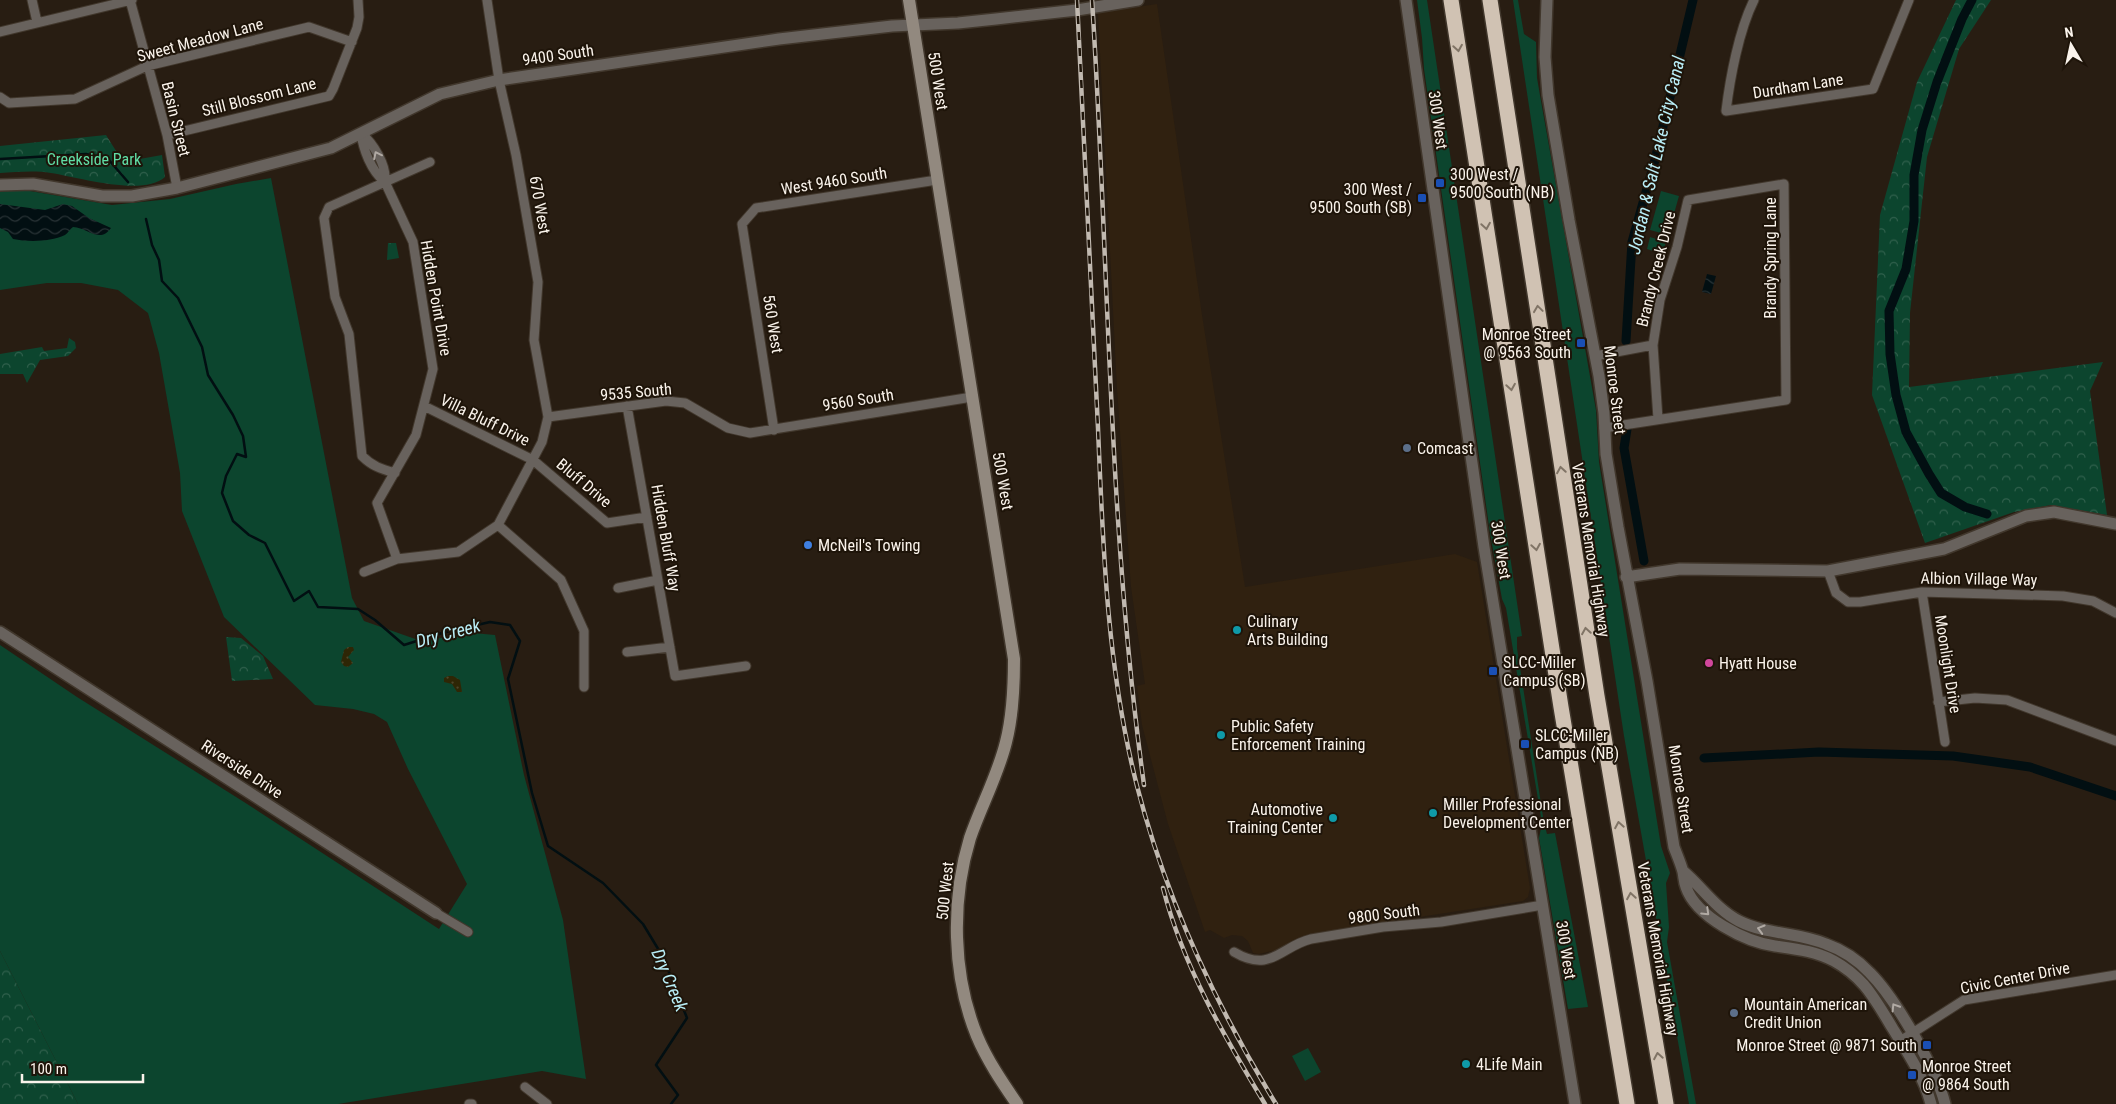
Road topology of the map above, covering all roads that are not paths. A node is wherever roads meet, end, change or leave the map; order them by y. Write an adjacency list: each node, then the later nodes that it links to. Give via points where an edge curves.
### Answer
1 (32, 0): 14 (street)
2 (131, 0): 14 (street); 18 (street, Basin Street)
3 (358, 0): 17 (street, via 359,18)
4 (487, 0): 19 (street, 670 West)
5 (910, 0): 15 (main road, 500 West)
6 (1138, 0): 15 (street, 9400 South, via 996,19)
7 (1406, 0): 63 (street, 300 West, via 1483,538)
8 (1451, 0): 74 (highway, one-way to 74)
9 (1490, 0): 21 (highway, Veterans Memorial Highway)
10 (1501, 0): 21 (highway)
11 (1547, 0): 32 (street, Monroe Street, via 1545,57 1548,95)
12 (1754, 0): 13 (street, Durdham Lane, via 1747,17 1726,111 1873,89)
13 (1908, 0)
14 (37, 22): 16 (street)
15 (913, 25): 19 (street, 9400 South, via 779,39); 25 (main road, 500 West)
16 (0, 32)
17 (352, 42): 18 (street, Sweet Meadow Lane, via 309,27); 23 (street, Still Blossom Lane, via 329,96)
18 (147, 66): 20 (street, Sweet Meadow Lane, via 75,99 9,102); 23 (street, Basin Street)
19 (499, 80): 22 (street, 9400 South, via 440,94); 36 (street, 670 West, via 538,282 534,340)
20 (0, 97)
21 (1511, 129): 75 (highway, Veterans Memorial Highway, one-way to 21, via 1558,452)
22 (361, 133): 26 (street, Hidden Point Drive, via 363,145); 28 (street, 9400 South, via 331,148)
23 (167, 135): 28 (street, Basin Street)
24 (430, 162): 26 (street)
25 (937, 180): 30 (street, West 9460 South, via 756,208); 33 (main road, 500 West)
26 (384, 182): 34 (street, Hidden Point Drive, via 413,242 433,368); 42 (street, via 329,207 324,218 335,297 350,334 362,456 370,464)
27 (0, 185): 28 (street, 9400 South, via 33,184 102,196 132,196)
28 (177, 188)
29 (1688, 200): 31 (street, Brandy Creek Drive, via 1660,300); 37 (street, Brandy Spring Lane, via 1784,184 1786,400)
30 (742, 224): 39 (street, 560 West)
31 (1653, 345): 32 (street, Brandy Creek Drive); 37 (street, Brandy Creek Drive)
32 (1595, 356): 38 (street, Monroe Street)
33 (972, 397): 39 (street, 9560 South); 72 (main road, 500 West, via 1012,642 1014,686 1006,743 977,818 963,866 957,918 959,962 977,1037)
34 (424, 406): 41 (street, Villa Bluff Drive); 42 (street, Hidden Point Drive, via 416,435)
35 (627, 406): 36 (street, 9535 South); 40 (street, 9535 South, via 666,401 685,403 728,428); 43 (street, Hidden Bluff Way)
36 (548, 417): 41 (street, via 542,442)
37 (1658, 419): 38 (street)
38 (1604, 428): 49 (street, Monroe Street)
39 (774, 430): 40 (street, 9560 South)
40 (750, 433)
41 (533, 460): 43 (street, Bluff Drive, via 607,523); 45 (street)
42 (394, 473): 46 (street, Hidden Point Drive, via 377,503)
43 (647, 517): 50 (street, Hidden Bluff Way)
44 (2116, 524): 47 (street, via 2054,512 2026,516 1944,549)
45 (498, 525): 46 (street, via 458,552); 58 (street, via 561,580 584,631)
46 (397, 559): 48 (street)
47 (1828, 571): 49 (street, via 1680,569); 52 (street, Albion Village Way, via 1836,593 1848,602)
48 (364, 572)
49 (1626, 577): 62 (street, Monroe Street, via 1674,847)
50 (658, 580): 51 (street); 55 (street, Hidden Bluff Way)
51 (618, 588)
52 (1922, 592): 53 (street, Albion Village Way, via 2063,596 2093,601); 59 (street, Moonlight Drive)
53 (2116, 613)
54 (0, 632): 64 (street, Riverside Drive)
55 (670, 647): 56 (street); 57 (street, Hidden Bluff Way, via 675,676)
56 (627, 652)
57 (746, 666)
58 (584, 687)
59 (1938, 702): 60 (street, via 1974,698 2007,700); 61 (street, Moonlight Drive)
60 (2116, 741)
61 (1945, 742)
62 (1683, 871): 68 (street, Monroe Street, one-way to 62, via 1879,983 1849,955 1811,938 1766,931 1738,920 1714,903); 69 (street, Monroe Street, one-way to 69, via 1686,888 1718,923 1752,940 1816,953 1850,972 1874,998)
63 (1543, 905): 66 (street, 9800 South, via 1311,939 1278,956 1256,960); 73 (street, 300 West)
64 (436, 913): 65 (street, Riverside Drive)
65 (468, 932)
66 (1234, 952)
67 (2116, 975): 68 (street, Civic Center Drive, via 1964,1000)
68 (1911, 1033): 69 (street, Civic Center Drive); 77 (street, Monroe Street, via 1929,1062)
69 (1900, 1041): 76 (street, Monroe Street, via 1918,1071)
70 (526, 1087): 71 (street)
71 (546, 1104)
72 (1017, 1104)
73 (1575, 1104)
74 (1627, 1104)
75 (1666, 1104)
76 (1931, 1104)
77 (1945, 1104)

